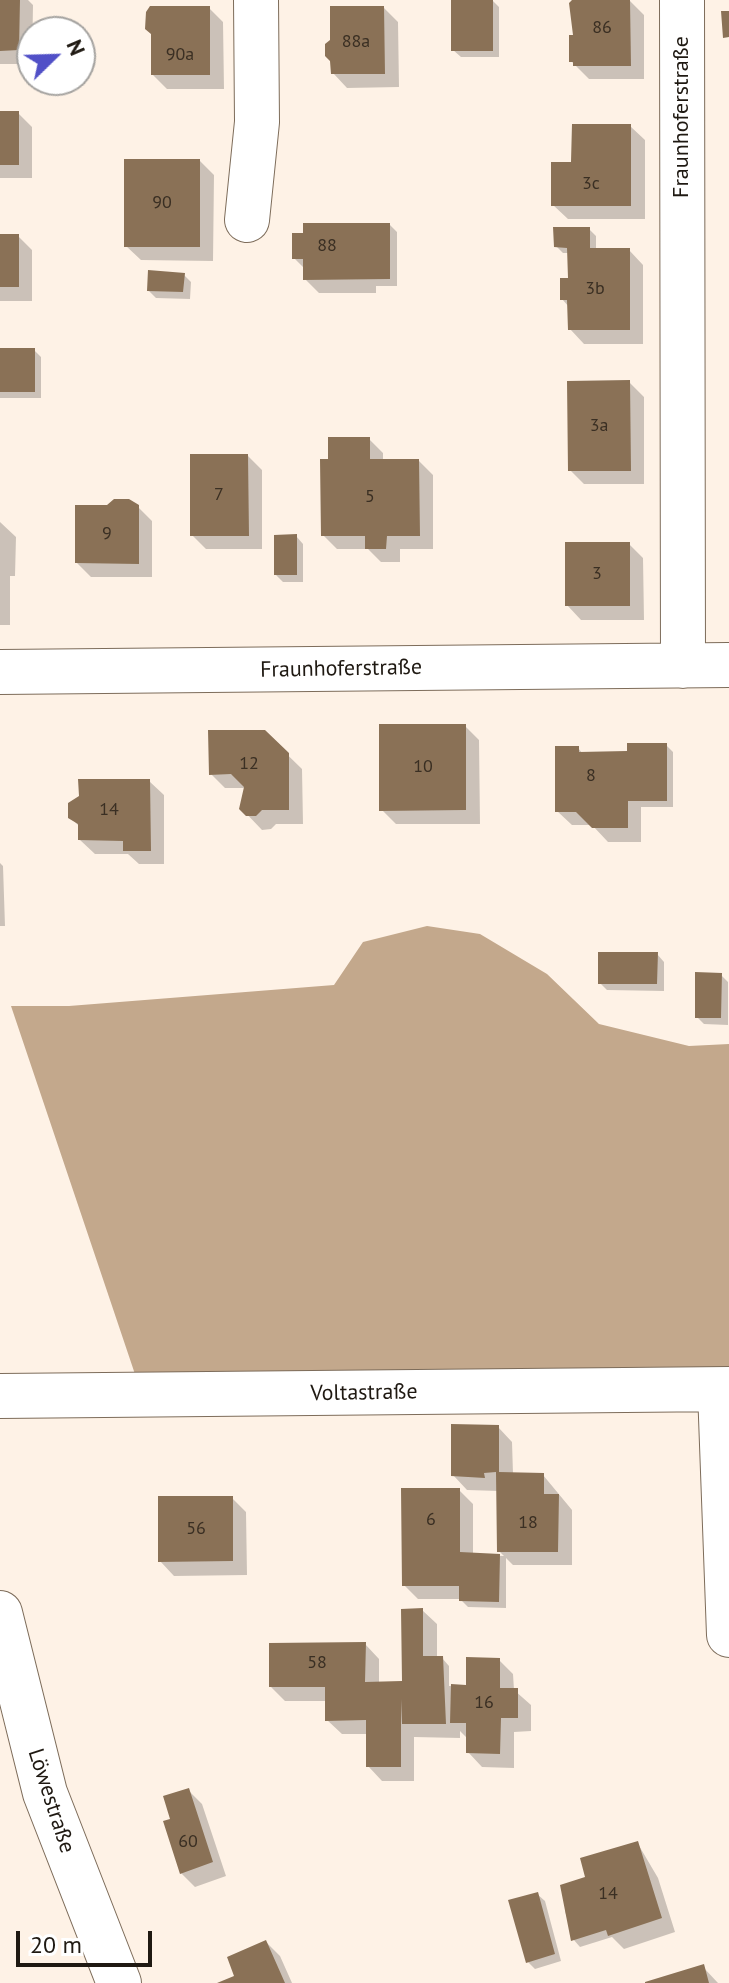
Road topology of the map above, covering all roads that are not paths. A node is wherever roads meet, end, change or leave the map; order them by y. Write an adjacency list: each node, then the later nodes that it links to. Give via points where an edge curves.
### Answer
1 (256, 0): 3 (street, via 257,122)
2 (682, 0): 5 (street, Fraunhoferstraße)
3 (247, 220)
4 (729, 665): 5 (street, Fraunhoferstraße)
5 (683, 666): 6 (street, Fraunhoferstraße)
6 (0, 672)
7 (725, 1390): 8 (street, Voltastraße); 10 (street)
8 (0, 1396)
9 (0, 1613): 11 (street, Löwestraße, via 45,1793)
10 (729, 1635)
11 (119, 1983)

